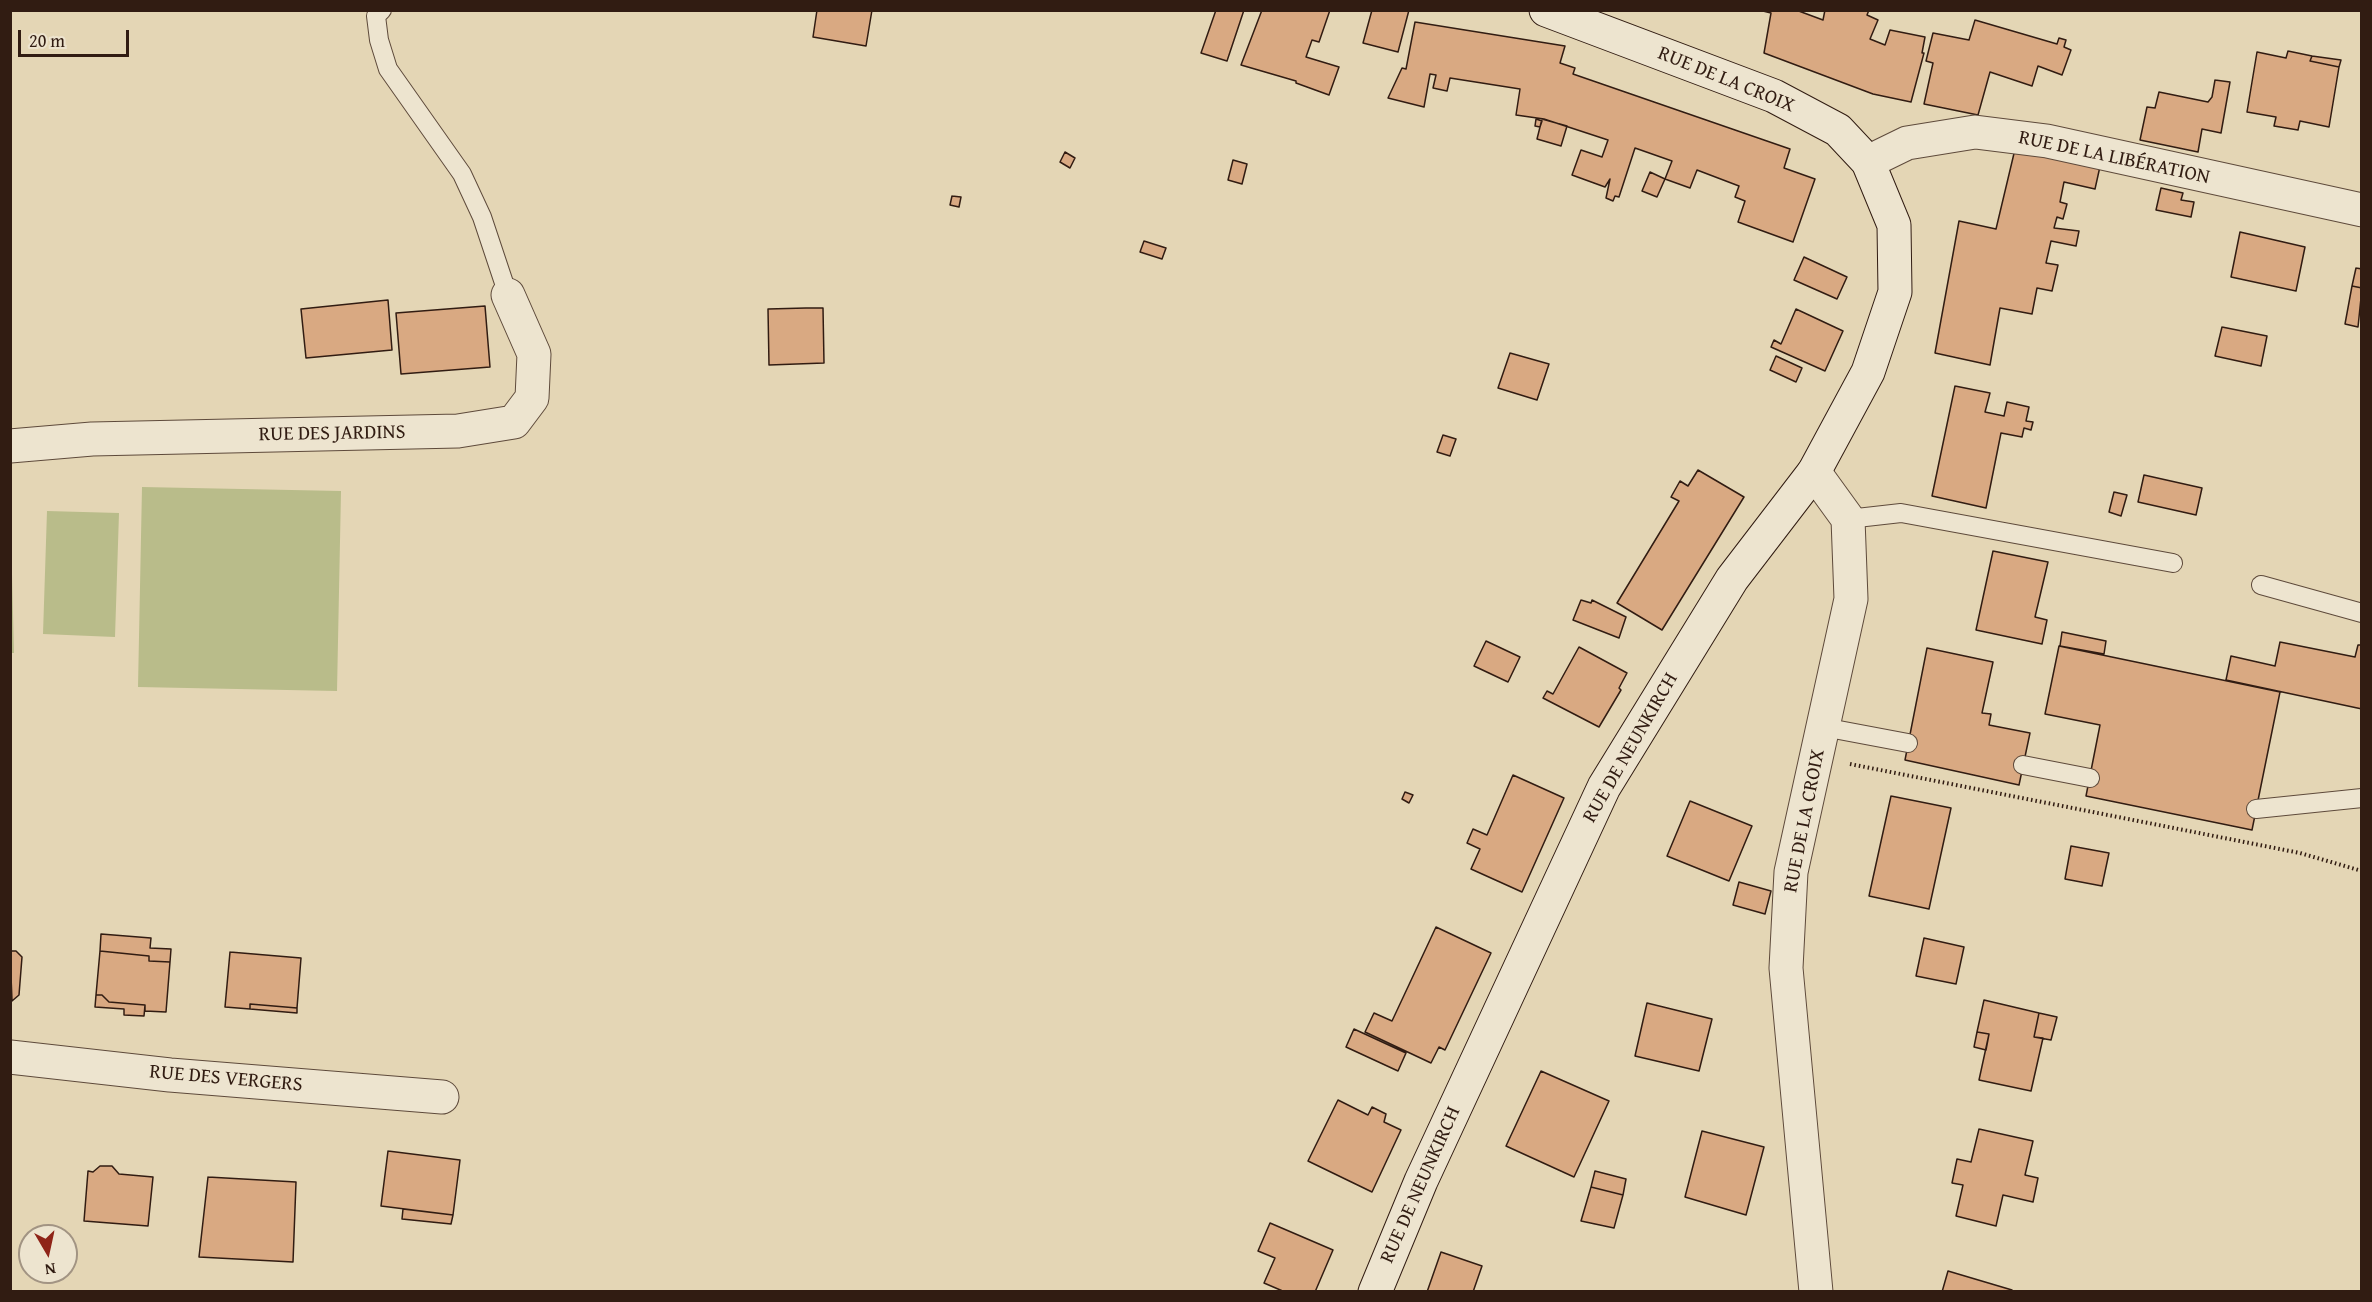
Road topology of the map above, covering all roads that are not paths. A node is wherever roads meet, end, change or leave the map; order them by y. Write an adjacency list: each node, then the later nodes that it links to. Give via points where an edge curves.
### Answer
1 (382, 10): 6 (lane, via 376,16 388,69 462,174 482,217)
2 (1546, 10): 3 (street, RUE DE LA CROIX, via 1774,96 1838,130)
3 (1868, 162): 4 (street, RUE DE LA LIBÉRATION, via 1907,143 1975,132 2047,141); 5 (street, RUE DE LA CROIX, via 1894,225)
4 (2361, 210)
5 (1894, 292): 8 (street, RUE DE NEUNKIRCH, via 1868,372)
6 (508, 295): 7 (street, RUE DES JARDINS, via 534,354 532,398 514,422 458,431 92,440)
7 (10, 446)
8 (1814, 472): 9 (street); 21 (street, RUE DE NEUNKIRCH, via 1732,579 1604,787 1421,1181)
9 (1848, 519): 10 (lane, via 1901,513); 13 (street, RUE DE LA CROIX, via 1851,599)
10 (2174, 563)
11 (2261, 585): 12 (lane)
12 (2361, 613)
13 (1820, 742): 14 (lane); 22 (street, RUE DE LA CROIX, via 1791,872 1786,968)
14 (1908, 742)
15 (2023, 765): 16 (lane)
16 (2090, 778)
17 (2361, 798): 18 (lane)
18 (2256, 809)
19 (10, 1057): 20 (street, RUE DES VERGERS, via 170,1075)
20 (442, 1097)
21 (1375, 1292)
22 (1816, 1292)

